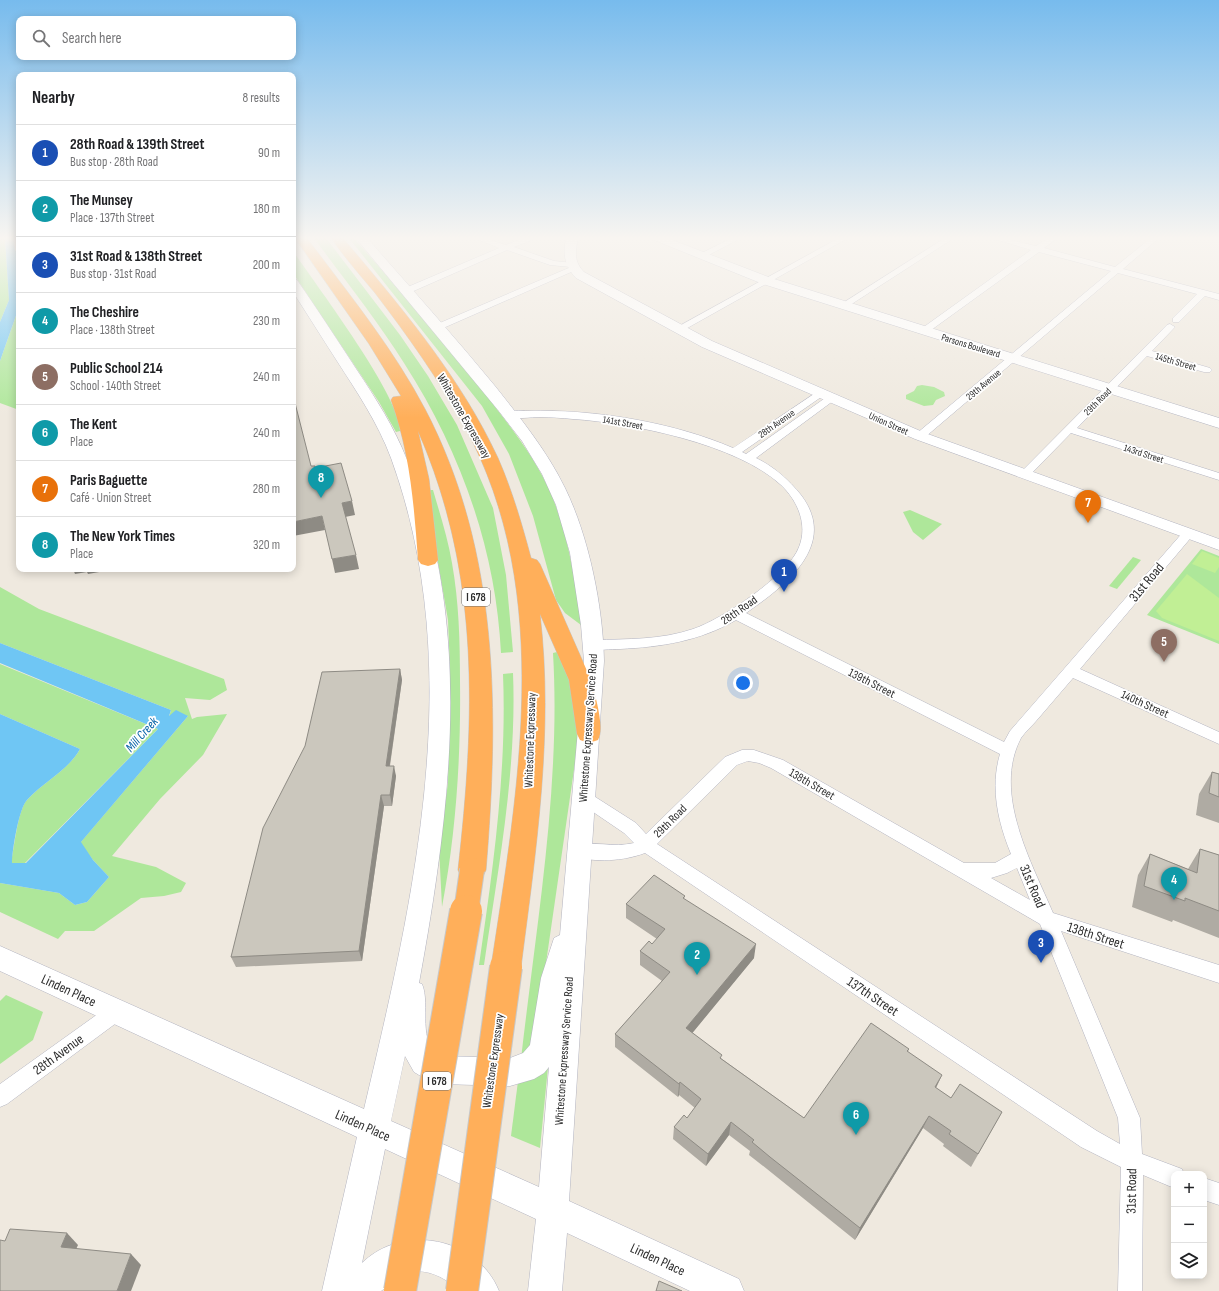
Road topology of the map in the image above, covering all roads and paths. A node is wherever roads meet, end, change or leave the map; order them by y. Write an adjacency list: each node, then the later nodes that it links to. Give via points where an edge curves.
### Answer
1 (303, 298): 34 (main road, via 368,398 389,436 412,497)
2 (343, 298): 17 (highway, I 678)
3 (385, 298): 31 (highway, Whitestone Expressway, via 423,348 454,395 488,457)
4 (412, 298): 14 (main road, Whitestone Expressway Service Road)
5 (502, 298): 14 (street)
6 (623, 298): 15 (main road, Union Street)
7 (735, 298): 15 (street)
8 (822, 298): 13 (main road, Parsons Boulevard)
9 (855, 298): 13 (street)
10 (970, 298): 16 (street)
11 (1083, 298): 19 (street, 29th Avenue)
12 (1198, 298): 18 (street, 29th Road)
13 (844, 305): 16 (main road, Parsons Boulevard)
14 (438, 327): 23 (main road, Whitestone Expressway Service Road)
15 (679, 329): 22 (main road, Union Street, via 707,344)
16 (924, 331): 19 (main road, Parsons Boulevard)
17 (376, 345): 34 (highway, via 403,408 409,432 422,494); 62 (highway, I 678, bridge, via 412,401 436,452 458,512 471,572 480,637 482,696 479,794 472,870)
18 (1145, 352): 20 (street, 145th Street); 21 (street, 29th Road)
19 (1013, 358): 21 (main road, Parsons Boulevard); 26 (street, 29th Avenue)
20 (1207, 370)
21 (1109, 388): 24 (main road, Parsons Boulevard); 25 (street, 29th Road)
22 (826, 395): 26 (main road, Union Street); 27 (street, 28th Avenue); 28 (street, 28th Avenue)
23 (510, 415): 27 (street, 141st Street, via 573,415 632,423 684,435); 36 (main road, Whitestone Expressway Service Road, via 550,474 569,518 582,566)
24 (1219, 423)
25 (1069, 429): 29 (street, 29th Road); 30 (street, 143rd Street)
26 (920, 436): 29 (main road, Union Street)
27 (733, 453): 28 (street, 28th Road)
28 (747, 458): 35 (street, 28th Road, via 774,474 793,491 805,510 809,532 805,548 796,562)
29 (1024, 474): 32 (main road, Union Street)
30 (1219, 477)
31 (507, 505): 38 (highway, via 552,618 578,675 584,696); 63 (highway, Whitestone Expressway, bridge, via 527,597 531,636 533,696 527,804)
32 (1188, 534): 33 (main road, Union Street); 37 (street, 31st Road)
33 (1219, 545)
34 (428, 560): 49 (main road, via 438,642 439,727 432,818)
35 (736, 614): 36 (street, 28th Road, via 706,630 679,638 634,644); 40 (street, 139th Street)
36 (594, 645): 38 (main road, Whitestone Expressway Service Road)
37 (1071, 671): 39 (street, 140th Street); 40 (street, 31st Road, via 1016,735)
38 (589, 734): 42 (main road, Whitestone Expressway Service Road)
39 (1219, 738)
40 (1008, 751): 45 (street, 31st Road, via 1004,774 1004,805 1010,830)
41 (746, 755): 43 (street, 29th Road, via 728,763); 46 (street, 138th Street, via 771,761)
42 (583, 797): 43 (street, 137th Street, via 630,828); 44 (main road, Whitestone Expressway Service Road)
43 (646, 845): 44 (street, 29th Road, via 625,852); 55 (street, 137th Street, via 1089,1139)
44 (579, 851): 47 (main road, Whitestone Expressway Service Road)
45 (1021, 856): 46 (street, 138th Street, via 1000,870 984,872); 48 (street, 31st Road)
46 (959, 868): 48 (street, 138th Street)
47 (574, 910): 49 (main road, via 554,976 545,1045 536,1061 521,1070 441,1070 424,1062 413,1038); 59 (main road, Whitestone Expressway Service Road)
48 (1047, 919): 51 (street, 138th Street); 55 (street, 31st Road, via 1129,1118)
49 (411, 955): 54 (main road)
50 (0, 958): 52 (main road, Linden Place)
51 (1219, 974)
52 (116, 1012): 53 (street, 28th Avenue); 54 (main road, Linden Place)
53 (0, 1097)
54 (374, 1130): 59 (main road, Linden Place); 60 (main road)
55 (1132, 1160): 56 (street, 137th Street); 67 (street, 31st Road)
56 (1171, 1176)
57 (1207, 1189): 58 (street)
58 (1219, 1194)
59 (553, 1209): 65 (main road, Whitestone Expressway Service Road); 66 (main road, Linden Place)
60 (339, 1291)
61 (361, 1291): 64 (main road, via 373,1275 391,1261 421,1255 442,1259 455,1265)
62 (400, 1291)
63 (462, 1291)
64 (482, 1291)
65 (545, 1291)
66 (727, 1291)
67 (1130, 1291)

